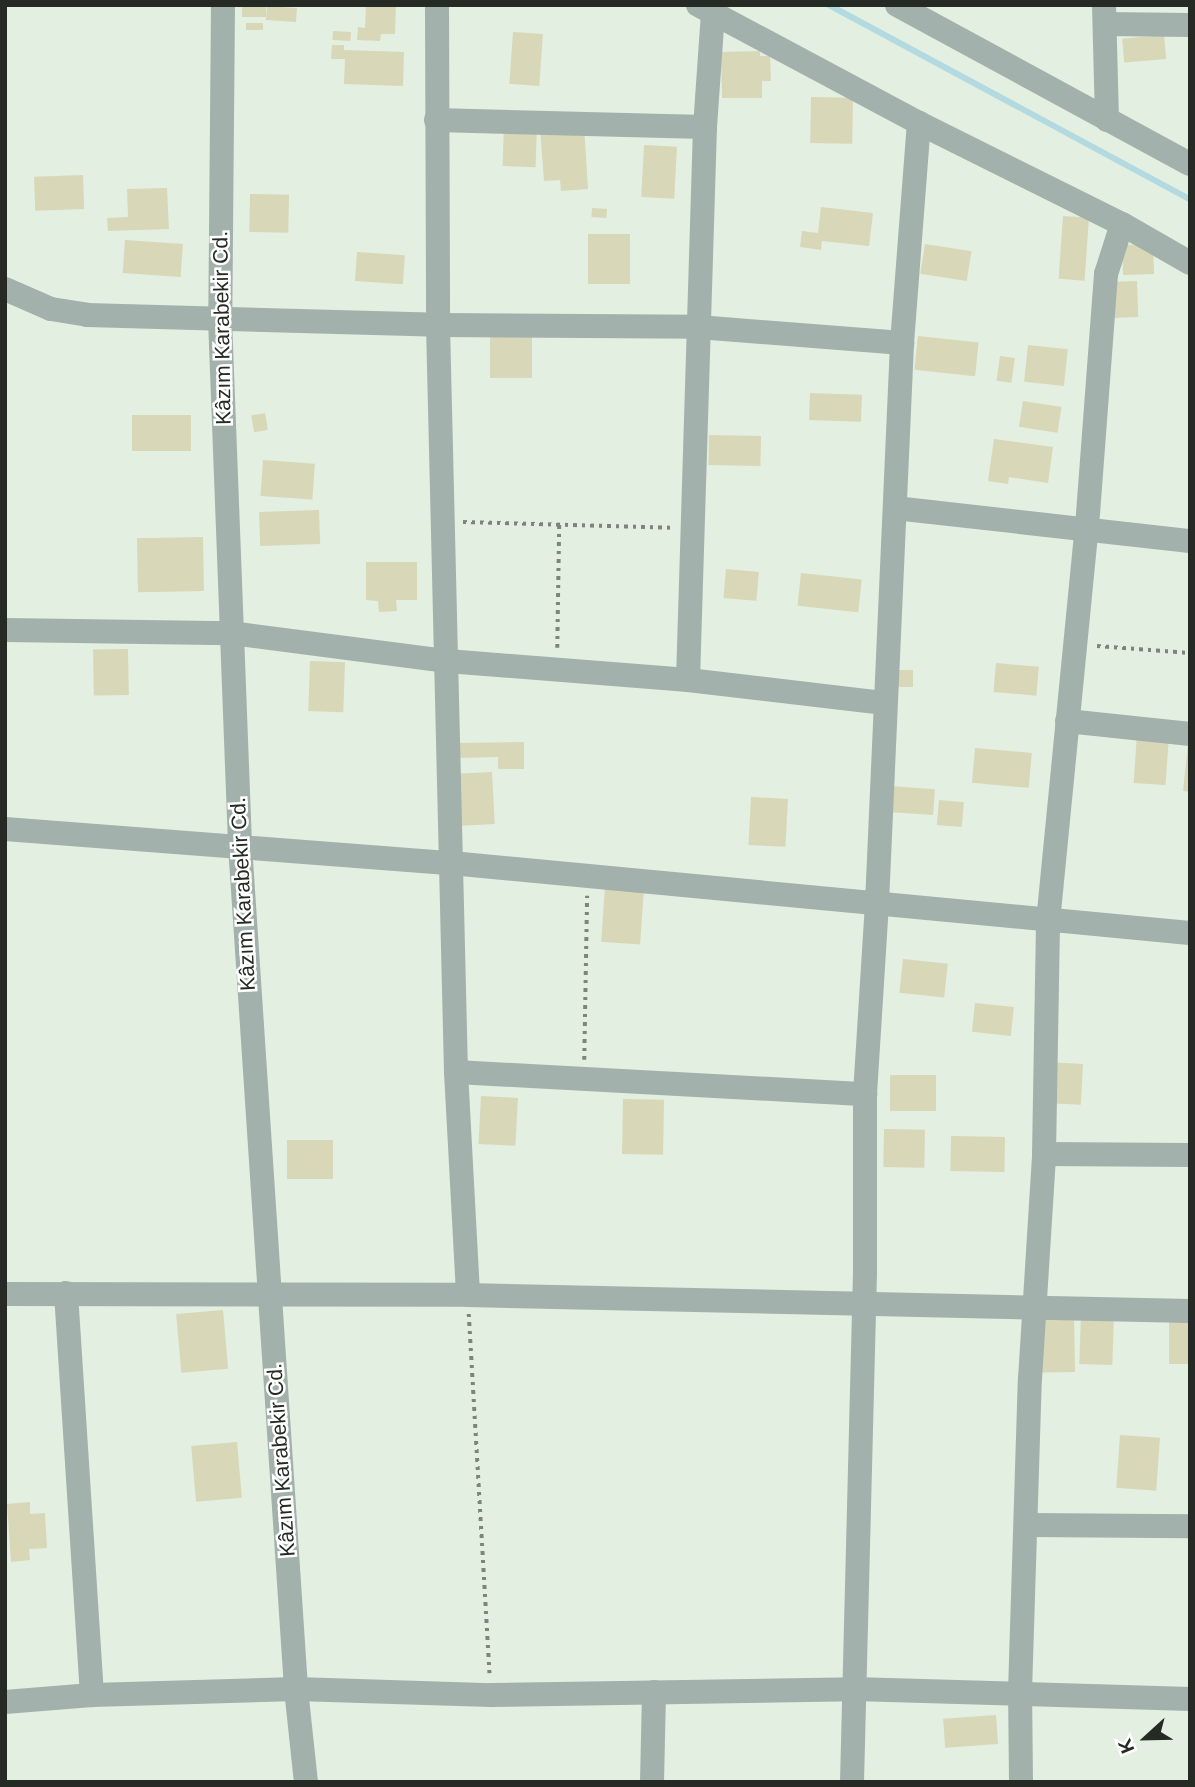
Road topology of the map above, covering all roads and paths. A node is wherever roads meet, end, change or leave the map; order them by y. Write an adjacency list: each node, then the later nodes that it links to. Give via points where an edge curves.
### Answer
1 (223, 5): 15 (street, Kâzım Karabekir Cd.)
2 (438, 5): 7 (street)
3 (897, 5): 8 (street)
4 (706, 9): 9 (street); 10 (street)
5 (1105, 15): 6 (street); 8 (street)
6 (1190, 24)
7 (436, 120): 10 (street); 16 (street)
8 (1107, 120): 11 (street)
9 (919, 123): 12 (street); 18 (street)
10 (705, 127): 17 (street)
11 (1190, 164)
12 (1122, 224): 13 (street); 22 (street, via 1106,274)
13 (1190, 263)
14 (5, 289): 15 (street, via 51,309 87,315)
15 (220, 319): 16 (street); 26 (street, Kâzım Karabekir Cd.)
16 (438, 325): 17 (street); 20 (street)
17 (698, 327): 18 (street); 23 (street)
18 (902, 343): 19 (street)
19 (895, 508): 22 (street); 32 (street)
20 (443, 521): 21 (path); 29 (street)
21 (559, 524): 23 (path); 30 (path)
22 (1087, 527): 24 (street); 27 (street)
23 (692, 528): 31 (street)
24 (1190, 541)
25 (5, 630): 26 (street)
26 (231, 633): 29 (street); 36 (street, Kâzım Karabekir Cd.)
27 (1074, 645): 28 (path); 33 (street)
28 (1190, 653)
29 (447, 661): 30 (street); 37 (street)
30 (556, 671): 31 (street)
31 (688, 681): 32 (street)
32 (885, 703): 39 (street)
33 (1067, 721): 34 (street); 40 (street)
34 (1190, 734)
35 (5, 830): 36 (street)
36 (240, 845): 37 (street); 49 (street, Kâzım Karabekir Cd.)
37 (451, 863): 38 (street); 42 (street)
38 (587, 878): 39 (street); 43 (path)
39 (877, 904): 40 (street); 44 (street)
40 (1048, 922): 41 (street); 45 (street)
41 (1190, 933)
42 (456, 1072): 43 (street); 50 (street)
43 (584, 1079): 44 (street)
44 (865, 1094): 51 (street)
45 (1044, 1154): 46 (street); 52 (street)
46 (1190, 1155)
47 (66, 1293): 48 (street); 49 (street); 60 (street)
48 (5, 1294)
49 (268, 1295): 50 (street); 56 (street, Kâzım Karabekir Cd.)
50 (468, 1295): 51 (street); 61 (path)
51 (864, 1302): 52 (street); 57 (street)
52 (1037, 1307): 53 (street); 54 (street, via 1030,1379)
53 (1190, 1311)
54 (1028, 1525): 55 (street); 59 (street)
55 (1190, 1526)
56 (296, 1689): 60 (street); 61 (street); 64 (street, Kâzım Karabekir Cd.)
57 (854, 1689): 58 (street); 59 (street); 66 (street)
58 (654, 1692): 61 (street); 65 (street)
59 (1020, 1692): 62 (street); 67 (street)
60 (92, 1695): 63 (street)
61 (491, 1695)
62 (1190, 1699)
63 (5, 1702)
64 (306, 1782)
65 (652, 1782)
66 (852, 1782)
67 (1021, 1782)

